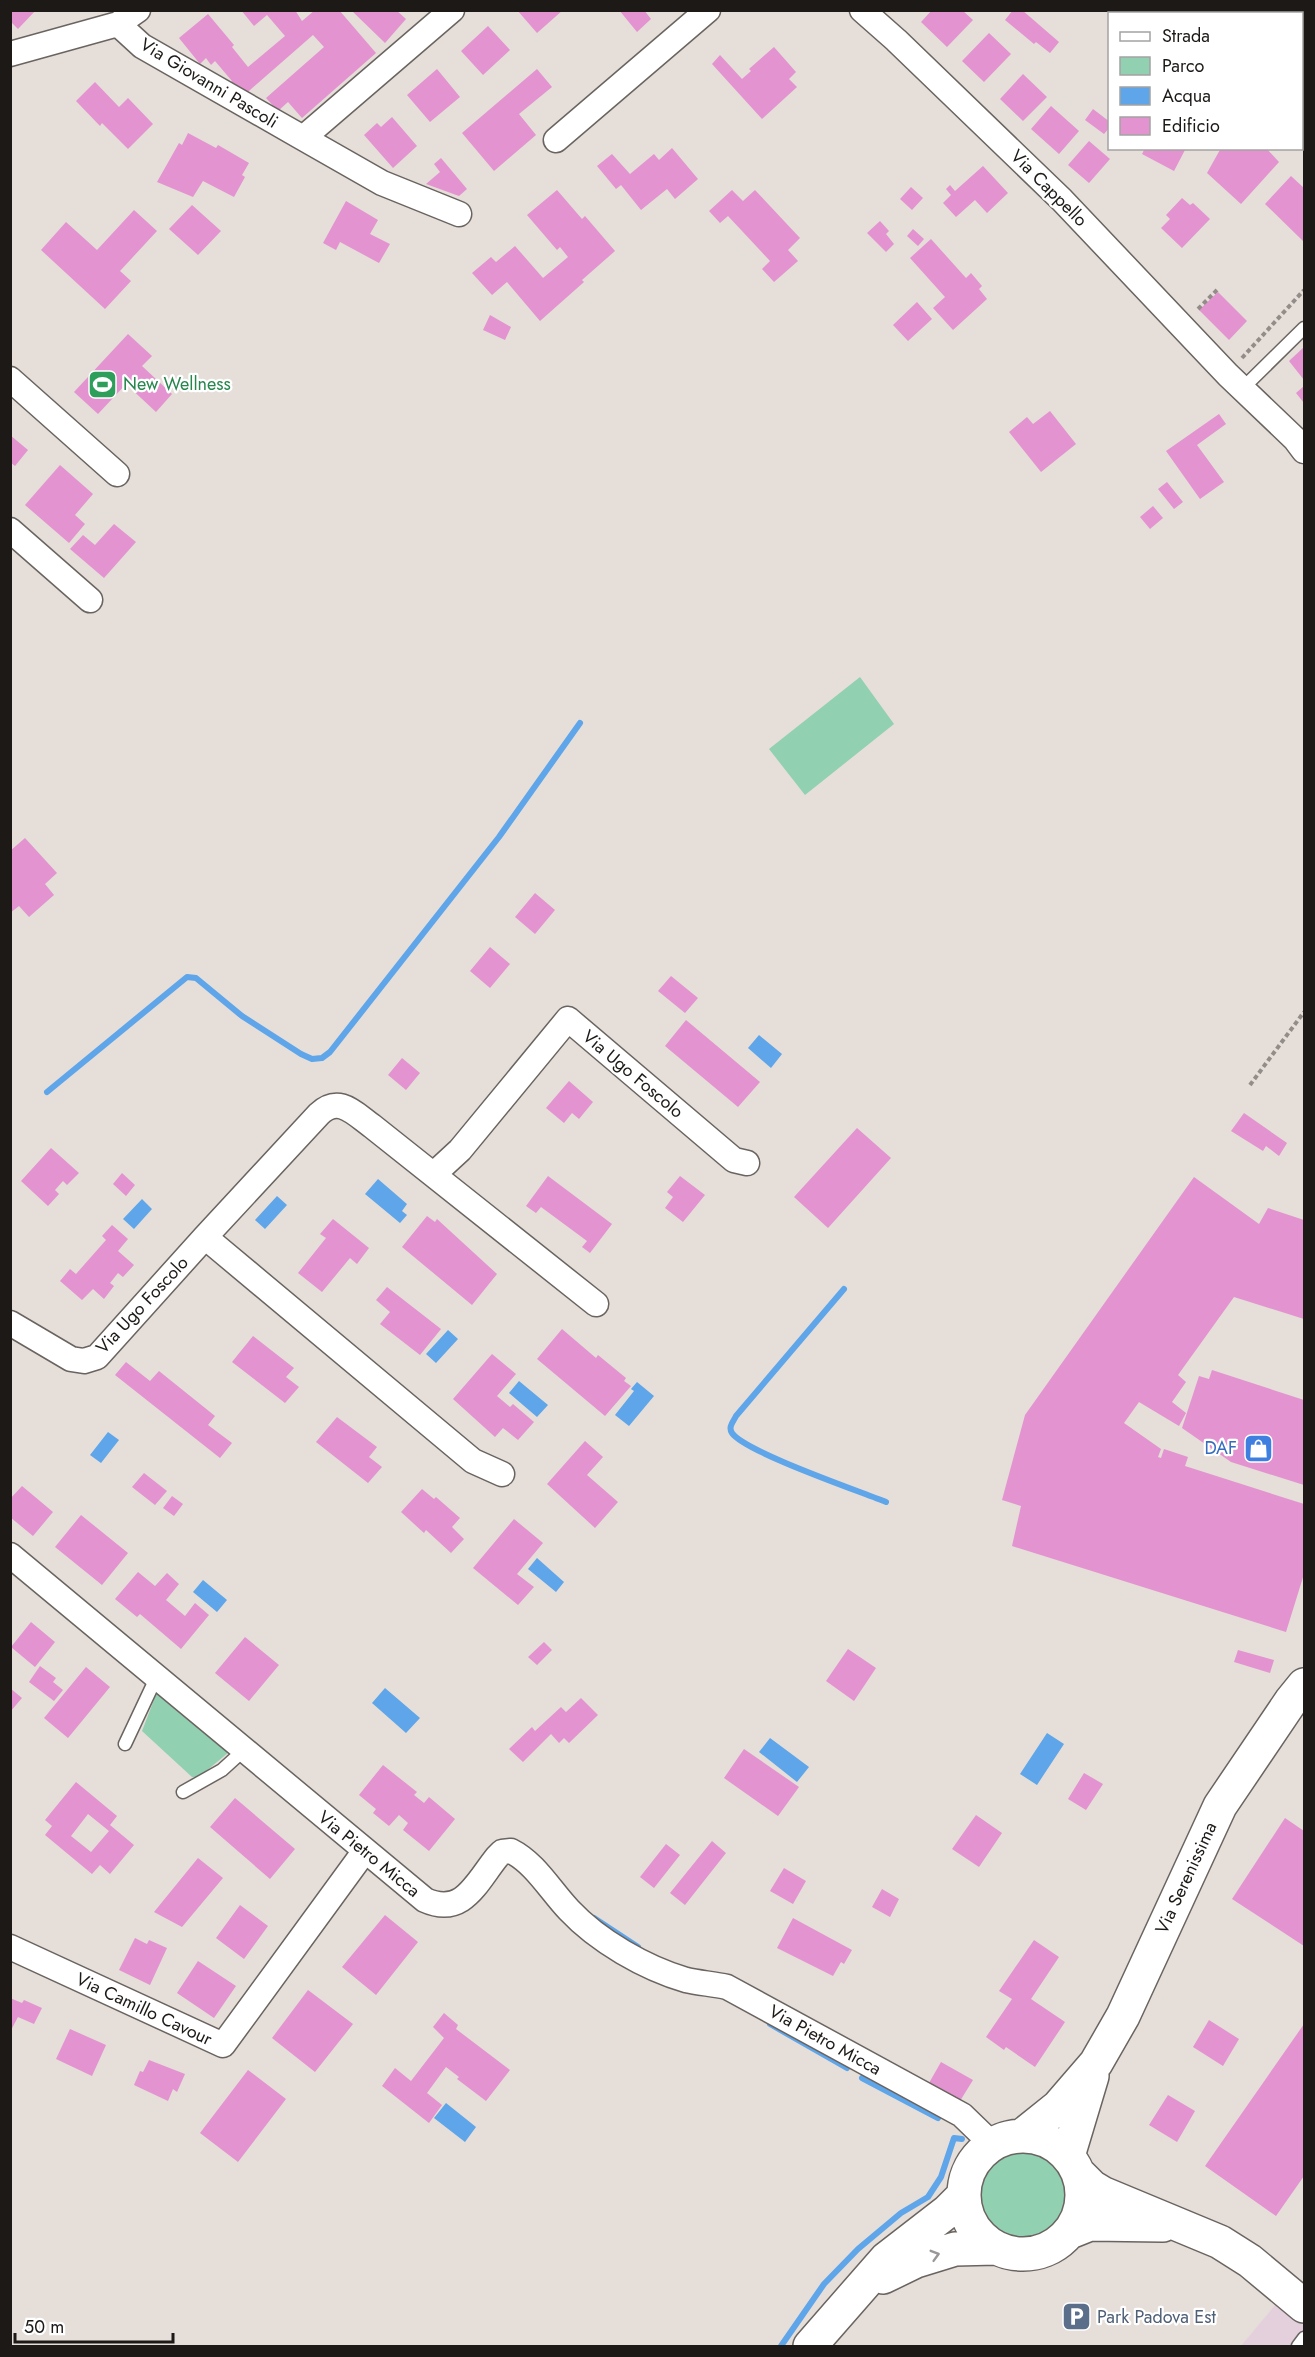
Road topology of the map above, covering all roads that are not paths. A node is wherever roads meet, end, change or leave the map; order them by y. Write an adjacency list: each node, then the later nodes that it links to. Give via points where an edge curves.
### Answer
1 (138, 10): 5 (street)
2 (452, 10): 7 (street)
3 (708, 10): 8 (street)
4 (862, 10): 12 (street, Via Cappello, via 1054,192)
5 (117, 24): 6 (street); 7 (street, Via Giovanni Pascoli, via 142,46)
6 (10, 54)
7 (303, 138): 9 (street, Via Giovanni Pascoli, via 382,183)
8 (556, 140)
9 (459, 214)
10 (1305, 327): 12 (lane)
11 (10, 378): 14 (street)
12 (1235, 382): 13 (street, Via Cappello)
13 (1305, 451)
14 (117, 474)
15 (10, 530): 16 (street)
16 (90, 600)
17 (747, 1163): 18 (street, Via Ugo Foscolo, via 734,1160 568,1019 460,1150)
18 (434, 1174): 19 (street, Via Ugo Foscolo, via 350,1110 334,1105 320,1114); 20 (street, Via Ugo Foscolo)
19 (205, 1237): 21 (street, Via Ugo Foscolo, via 97,1357 71,1359); 22 (street, via 474,1461)
20 (596, 1304)
21 (10, 1323)
22 (502, 1474)
23 (10, 1555): 24 (street, Via Pietro Micca)
24 (157, 1676): 26 (lane); 27 (street, Via Pietro Micca)
25 (1298, 1693): 31 (street, Via Serenissima, via 1220,1806 1123,2016)
26 (125, 1743)
27 (244, 1750): 28 (lane, via 222,1770); 29 (street, Via Pietro Micca)
28 (183, 1792)
29 (364, 1852): 30 (street, Via Camillo Cavour, via 223,2045); 33 (street, Via Pietro Micca, via 424,1900 446,1906 458,1903 502,1852 511,1851 534,1869 597,1936 632,1957 686,1980 727,1987 962,2115)
30 (10, 1947)
31 (1096, 2063): 32 (street, Via Serenissima, via 1058,2107); 34 (street, Via Serenissima)
32 (1023, 2135): 33 (street, Via Serenissima); 34 (street, via 1055,2145)
33 (992, 2144): 35 (street, Via Serenissima, via 976,2157 966,2175)
34 (1074, 2165): 36 (street, via 1102,2193); 37 (street, Via Serenissima, via 1083,2194 1080,2214)
35 (963, 2196): 38 (street, via 972,2226); 39 (street, via 886,2259)
36 (1181, 2225): 37 (street, via 1090,2224); 40 (street, via 1250,2261)
37 (1070, 2232): 38 (street, via 1036,2253 1015,2254)
38 (996, 2248): 39 (street, one-way to 38, via 916,2261 955,2249)
39 (862, 2287): 42 (street)
40 (1305, 2306)
41 (1305, 2338): 43 (lane)
42 (810, 2346)
43 (1298, 2346)

